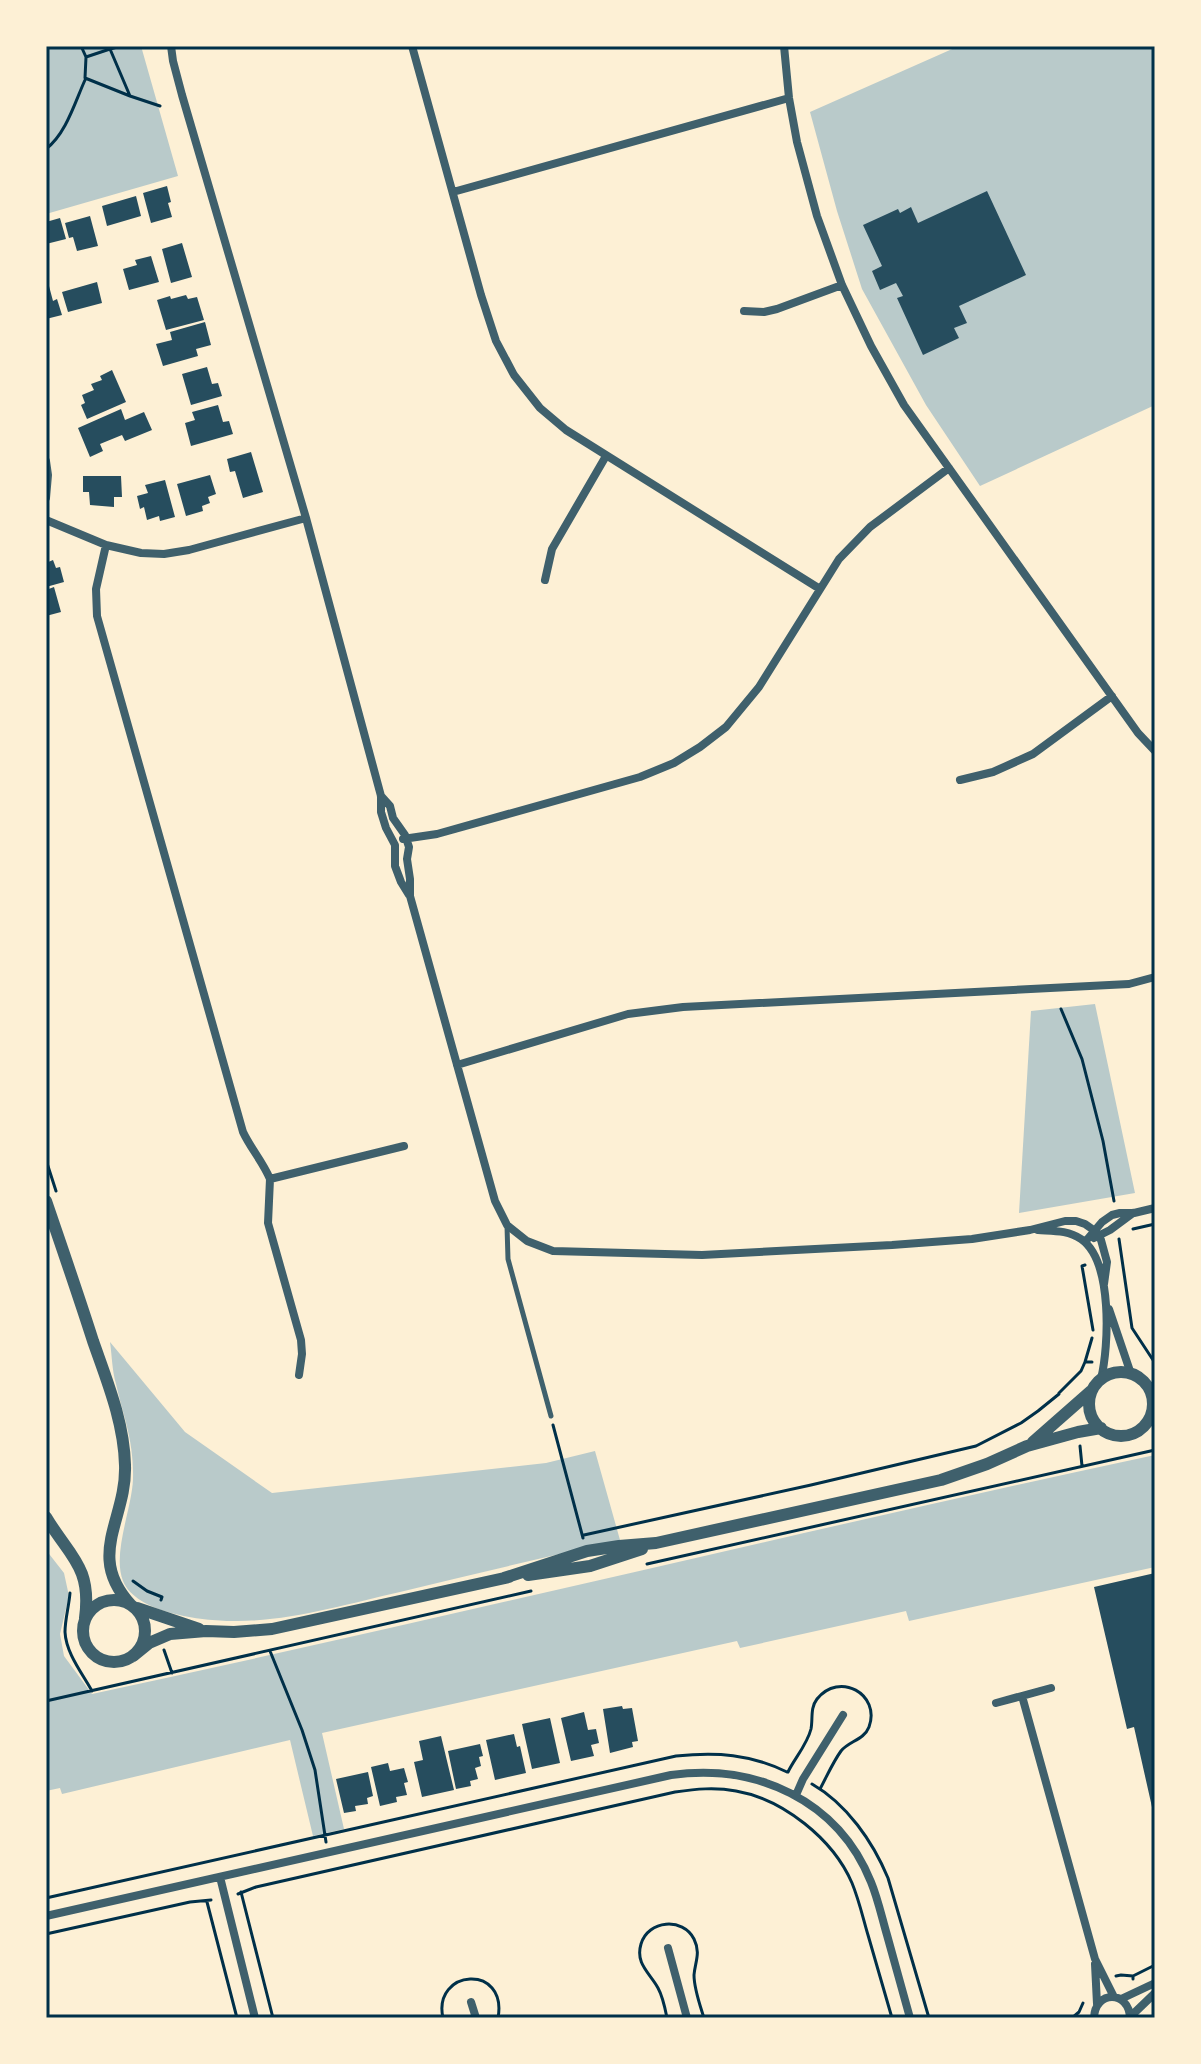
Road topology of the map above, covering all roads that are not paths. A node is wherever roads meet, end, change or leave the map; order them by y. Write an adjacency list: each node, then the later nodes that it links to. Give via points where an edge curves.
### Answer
1 (165, 46): 5 (street)
2 (171, 46): 5 (street)
3 (412, 46): 7 (street)
4 (784, 46): 6 (street)
5 (173, 61): 14 (street)
6 (789, 98): 7 (street); 8 (street, via 817,216)
7 (453, 192): 10 (street, via 496,341 514,375 540,408)
8 (842, 285): 9 (street, via 777,309); 12 (street, via 904,405)
9 (744, 311)
10 (606, 456): 17 (street, via 552,549); 18 (street)
11 (46, 461): 13 (street)
12 (949, 468): 18 (street, via 870,527 839,559); 19 (street)
13 (46, 498)
14 (306, 518): 16 (street, via 164,554); 22 (street)
15 (46, 520): 16 (street)
16 (106, 545): 29 (street, via 96,589 104,644 243,1132)
17 (545, 580)
18 (820, 589): 23 (street, via 759,687 726,727 674,763)
19 (1112, 696): 20 (street); 21 (street, via 1033,754)
20 (1155, 751)
21 (960, 780)
22 (381, 796): 23 (street); 24 (street, via 381,812)
23 (407, 842): 24 (street); 25 (street)
24 (395, 845): 25 (street, via 395,866)
25 (410, 896): 27 (street)
26 (1155, 977): 27 (street, via 1129,984 683,1007 628,1014)
27 (457, 1065): 32 (street, via 495,1201)
28 (404, 1146): 29 (street)
29 (270, 1179): 39 (street, via 268,1223 301,1340)
30 (46, 1201): 49 (street, via 124,1443 122,1497 111,1535 110,1568)
31 (1155, 1208): 34 (street, via 1112,1215)
32 (507, 1225): 33 (street, via 527,1241 553,1251 702,1255 972,1239); 42 (lane, via 508,1259)
33 (1030, 1230): 34 (street, via 1076,1221); 35 (street, via 1063,1231)
34 (1096, 1233): 35 (street); 36 (street, via 1105,1249)
35 (1085, 1242): 36 (street)
36 (1104, 1284): 37 (street)
37 (1107, 1301): 38 (street); 40 (street, via 1106,1354)
38 (1131, 1374): 40 (street, via 1111,1374); 41 (street)
39 (299, 1375)
40 (1097, 1384): 44 (street, via 1090,1410); 45 (street)
41 (1153, 1392): 43 (street)
42 (551, 1416)
43 (1150, 1424): 44 (street, via 1119,1436)
44 (1101, 1428): 45 (street)
45 (1027, 1446): 47 (street, via 941,1480)
46 (46, 1517): 50 (street, via 82,1572)
47 (656, 1543): 48 (street, via 590,1566); 48 (street, via 587,1551)
48 (504, 1578): 51 (street, via 272,1629)
49 (133, 1606): 50 (street, via 102,1602); 51 (street); 52 (street, via 145,1632)
50 (83, 1625): 52 (street, via 87,1647 100,1659 117,1662)
51 (206, 1631): 52 (street, via 160,1638)
52 (133, 1656)
53 (1051, 1688): 54 (street)
54 (1022, 1696): 55 (street); 61 (street)
55 (996, 1703)
56 (843, 1715): 57 (street)
57 (796, 1795): 58 (street, via 724,1773 671,1775); 72 (street, via 834,1825 871,1882)
58 (220, 1877): 59 (street); 69 (street)
59 (46, 1916)
60 (668, 1948): 71 (street)
61 (1095, 1959): 64 (street); 66 (street)
62 (1155, 1983): 64 (street)
63 (1155, 1993): 68 (street)
64 (1118, 1998): 66 (street); 68 (street, via 1128,2006)
65 (471, 2002): 70 (street)
66 (1097, 2004): 67 (street)
67 (1092, 2017)
68 (1130, 2017)
69 (255, 2018)
70 (476, 2018)
71 (687, 2018)
72 (910, 2018)

